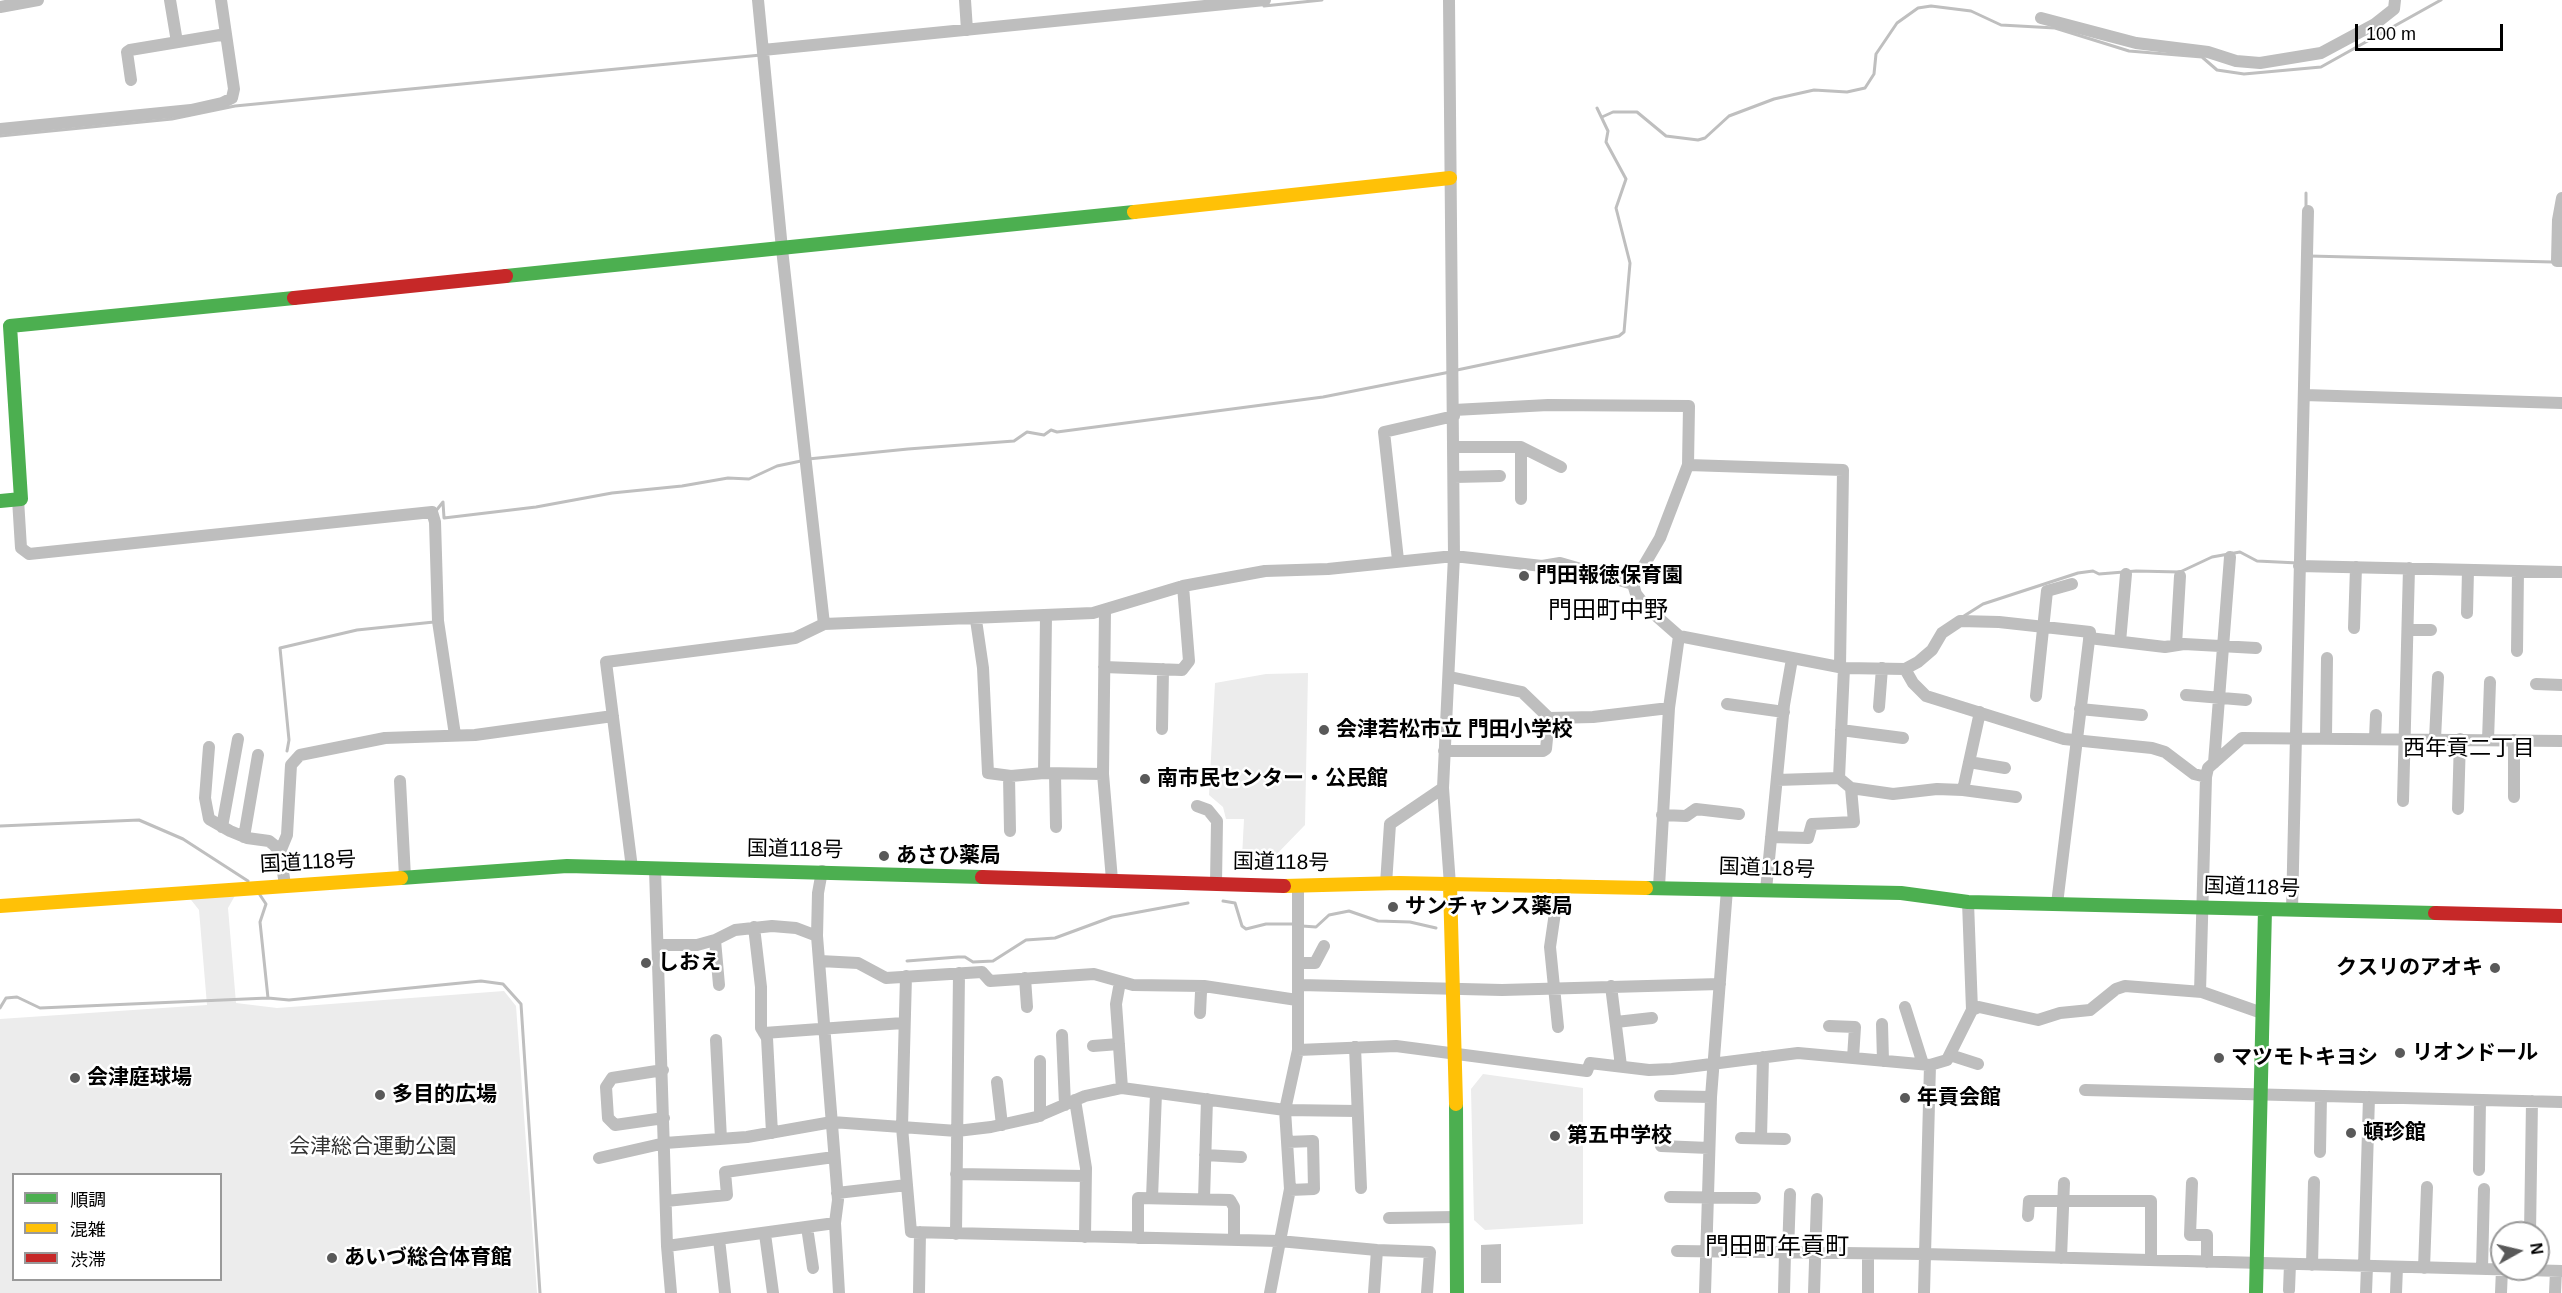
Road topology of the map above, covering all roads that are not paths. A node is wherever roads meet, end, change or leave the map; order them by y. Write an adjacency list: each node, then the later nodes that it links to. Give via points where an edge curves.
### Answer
1 (38, 0): 10 (street)
2 (170, 0): 14 (street)
3 (221, 0): 13 (street)
4 (758, 0): 15 (street)
5 (965, 0): 12 (street)
6 (1265, 0): 9 (street)
7 (1449, 0): 18 (street)
8 (2395, 0): 11 (street, via 2394,9 2375,24 2321,53 2260,63 2136,43)
9 (1233, 2): 12 (street)
10 (0, 7)
11 (2041, 18)
12 (967, 30): 15 (street)
13 (226, 34): 14 (street); 17 (street, via 234,89 232,98 222,103 191,110)
14 (177, 42): 16 (street, via 127,52)
15 (764, 50): 21 (street)
16 (131, 80)
17 (0, 129)
18 (1450, 178): 21 (main road); 26 (street)
19 (2562, 198): 22 (street, via 2557,261)
20 (2308, 211): 24 (street)
21 (782, 249): 23 (main road); 54 (street)
22 (2562, 261)
23 (5, 326): 34 (main road, via 21,499)
24 (2304, 395): 25 (street); 39 (street)
25 (2562, 403)
26 (1454, 413): 27 (street); 29 (street, via 1548,405 1689,406); 38 (street, via 1384,432)
27 (1454, 447): 28 (street); 32 (street)
28 (1521, 447): 30 (street); 33 (street)
29 (1688, 465): 47 (street, via 1660,538); 69 (street, via 1843,470)
30 (1561, 467)
31 (1500, 476): 32 (street)
32 (1454, 477): 36 (street)
33 (1521, 499)
34 (18, 500): 35 (main road); 94 (street, via 21,548 29,554 432,512 438,621)
35 (0, 501)
36 (1454, 556): 38 (street); 47 (street, via 1542,566 1560,563); 73 (street)
37 (2230, 557): 63 (street)
38 (1398, 560): 49 (street, via 1328,569 1265,571)
39 (2299, 566): 40 (street); 95 (street)
40 (2356, 567): 41 (street); 56 (street)
41 (2409, 568): 42 (street); 57 (street)
42 (2468, 570): 43 (street); 51 (street)
43 (2518, 571): 44 (street); 65 (street)
44 (2562, 572)
45 (2126, 574): 61 (street)
46 (2180, 576): 62 (street)
47 (1633, 584): 59 (street, via 1646,607)
48 (2072, 584): 55 (street, via 2047,591)
49 (1183, 586): 50 (street); 71 (street, via 1189,661 1182,670)
50 (1105, 611): 52 (street); 68 (street)
51 (2467, 613)
52 (1046, 616): 53 (street); 113 (street)
53 (976, 620): 54 (street); 115 (street, via 983,668 988,773)
54 (824, 624): 90 (street, via 795,638 606,662)
55 (2043, 628): 60 (street, via 2090,632); 72 (street, via 1960,621 1942,633 1932,650); 79 (street)
56 (2354, 628)
57 (2408, 630): 58 (street); 99 (street)
58 (2431, 630)
59 (1679, 636): 66 (street); 84 (street)
60 (2089, 638): 61 (street); 85 (street)
61 (2120, 642): 62 (street)
62 (2176, 645): 63 (street)
63 (2223, 645): 64 (street); 80 (street)
64 (2256, 648)
65 (2517, 651)
66 (1792, 658): 69 (street); 86 (street)
67 (2327, 658): 96 (street)
68 (1104, 667): 71 (street); 114 (street)
69 (1842, 668): 70 (street); 93 (street)
70 (1882, 668): 72 (street); 83 (street)
71 (1163, 669): 92 (street)
72 (1905, 669): 87 (street, via 1926,696)
73 (1450, 676): 91 (street, via 1522,692); 108 (street)
74 (2438, 677): 101 (street)
75 (2490, 682): 103 (street)
76 (2536, 684): 77 (street)
77 (2562, 685)
78 (2186, 695): 80 (street)
79 (2036, 696)
80 (2219, 698): 81 (street); 111 (street)
81 (2246, 700)
82 (1727, 704): 86 (street)
83 (1879, 707)
84 (1669, 708): 91 (street); 129 (street)
85 (2080, 709): 88 (street); 105 (street)
86 (1784, 712): 118 (street)
87 (1980, 712): 105 (street); 110 (street)
88 (2142, 715)
89 (2376, 715): 98 (street)
90 (613, 716): 94 (street); 136 (street)
91 (1549, 718): 108 (street, via 1543,751)
92 (1162, 729)
93 (1841, 730): 97 (street); 117 (street)
94 (455, 735): 135 (street, via 384,738 300,755 291,765 287,835)
95 (2294, 736): 96 (street); 111 (street, via 2242,738); 155 (street)
96 (2326, 737): 98 (street)
97 (1903, 738)
98 (2375, 738): 99 (street)
99 (2405, 738): 101 (street); 125 (street)
100 (238, 739): 130 (street)
101 (2435, 739): 102 (street)
102 (2460, 739): 103 (street); 127 (street)
103 (2488, 740): 104 (street)
104 (2514, 740): 106 (street); 124 (street)
105 (2076, 741): 116 (street, via 2152,748 2165,752 2194,774); 151 (street)
106 (2562, 741)
107 (209, 747): 130 (street, via 205,798 209,819)
108 (1444, 751): 120 (street)
109 (258, 755): 133 (street)
110 (1969, 762): 112 (street); 122 (street)
111 (2214, 764): 116 (street, via 2208,768)
112 (2005, 768)
113 (1050, 773): 114 (street); 115 (street); 131 (street)
114 (1103, 774): 140 (street)
115 (1009, 776): 132 (street)
116 (2206, 777): 153 (street)
117 (1839, 778): 118 (street); 121 (street)
118 (1777, 780): 134 (street)
119 (400, 781): 139 (street)
120 (1443, 788): 142 (street, via 1390,824); 144 (street)
121 (1851, 788): 122 (street, via 1893,794); 134 (street, via 1854,822 1812,824 1808,838)
122 (1963, 790): 123 (street)
123 (2016, 797)
124 (2514, 797)
125 (2403, 801)
126 (1197, 806): 141 (street, via 1208,810 1217,821)
127 (2458, 809)
128 (1739, 814): 129 (street, via 1696,809 1686,816)
129 (1662, 815): 147 (street)
130 (222, 827): 133 (street)
131 (1056, 827)
132 (1010, 831)
133 (244, 837): 135 (street, via 269,841)
134 (1771, 837): 149 (street)
135 (280, 852): 143 (street)
136 (632, 868): 137 (main road, 国道118号); 139 (main road, 国道118号, via 533,867)
137 (655, 869): 138 (main road, 国道118号); 160 (street)
138 (822, 871): 140 (main road, 国道118号); 158 (street)
139 (405, 877): 143 (main road, 国道118号)
140 (1112, 880): 141 (main road, 国道118号)
141 (1216, 883): 146 (main road, 国道118号)
142 (1386, 884): 144 (main road, 国道118号); 146 (main road, 国道118号)
143 (285, 885): 152 (main road, 国道118号)
144 (1450, 885): 145 (main road, 国道118号); 174 (main road)
145 (1559, 885): 147 (main road, 国道118号); 173 (street, via 1550,946)
146 (1298, 886): 163 (street)
147 (1659, 887): 148 (main road, 国道118号)
148 (1727, 889): 149 (main road, 国道118号); 168 (street)
149 (1766, 890): 150 (main road, 国道118号, via 1918,893)
150 (1968, 902): 151 (main road, 国道118号); 179 (street)
151 (2058, 904): 153 (main road, 国道118号)
152 (0, 906)
153 (2203, 908): 154 (main road, 国道118号); 175 (street)
154 (2265, 909): 155 (main road, 国道118号); 181 (main road)
155 (2292, 910): 156 (main road, 国道118号)
156 (2562, 916)
157 (754, 927): 158 (street, via 796,928); 159 (street, via 735,930); 189 (street)
158 (817, 936): 162 (street)
159 (715, 940): 160 (street, via 697,945); 169 (street)
160 (659, 945): 206 (street)
161 (1324, 946): 163 (street, via 1315,963)
162 (820, 961): 165 (street, via 858,963 886,978); 187 (street)
163 (1299, 963): 170 (street)
164 (959, 972): 165 (street); 166 (street, via 982,972 990,981); 228 (street)
165 (906, 976): 184 (street)
166 (1025, 978): 167 (street, via 1094,974); 177 (street)
167 (1120, 982): 171 (street, via 1133,986); 192 (street, via 1116,1004)
168 (1720, 984): 172 (street); 202 (street)
169 (719, 985)
170 (1300, 985): 174 (street); 176 (street)
171 (1204, 986): 176 (street); 180 (street)
172 (1611, 986): 173 (street); 183 (street)
173 (1553, 987): 174 (street); 188 (street)
174 (1453, 989): 196 (main road)
175 (2200, 992): 179 (street, via 2125,986 2091,1010 2038,1020 1995,1009); 181 (street)
176 (1296, 1000): 195 (street)
177 (1027, 1007)
178 (1905, 1007): 203 (street)
179 (1972, 1010): 197 (street)
180 (1200, 1013)
181 (2262, 1013): 212 (main road)
182 (1652, 1018): 183 (street)
183 (1616, 1022): 205 (street)
184 (903, 1023): 187 (street); 227 (street)
185 (1882, 1024): 200 (street)
186 (1829, 1026): 199 (street, via 1855,1027)
187 (825, 1027): 189 (street); 225 (street)
188 (1558, 1027)
189 (764, 1033): 229 (street)
190 (1062, 1035): 219 (street)
191 (717, 1040): 233 (street)
192 (1119, 1044): 193 (street); 208 (street)
193 (1093, 1046)
194 (1355, 1047): 195 (street); 196 (street, via 1396,1046); 222 (street)
195 (1298, 1050): 221 (street)
196 (1456, 1055): 205 (street, via 1587,1071 1590,1063); 265 (main road)
197 (1950, 1055): 203 (street, via 1947,1060); 204 (street)
198 (1763, 1057): 199 (street, via 1798,1053); 202 (street); 231 (street)
199 (1853, 1058): 200 (street)
200 (1883, 1061): 203 (street)
201 (1040, 1062): 223 (street)
202 (1713, 1063): 205 (street, via 1649,1070); 214 (street)
203 (1927, 1064): 285 (street)
204 (1978, 1064)
205 (1622, 1066)
206 (663, 1070): 224 (street); 224 (street, via 612,1078 606,1087 610,1123)
207 (997, 1082): 226 (street)
208 (1122, 1088): 210 (street); 219 (street)
209 (2085, 1090): 212 (street)
210 (1156, 1093): 216 (street); 258 (street)
211 (1660, 1096): 214 (street)
212 (2260, 1096): 213 (street); 289 (main road)
213 (2321, 1096): 215 (street); 238 (street)
214 (1711, 1097): 237 (street)
215 (2369, 1097): 217 (street); 292 (street)
216 (1207, 1099): 221 (street); 239 (street)
217 (2480, 1100): 218 (street); 243 (street)
218 (2532, 1101): 220 (street); 267 (street)
219 (1070, 1102): 223 (street); 245 (street)
220 (2562, 1102)
221 (1285, 1110): 222 (street); 234 (street)
222 (1357, 1111): 251 (street)
223 (1040, 1116): 226 (street)
224 (664, 1118): 235 (street)
225 (832, 1122): 227 (street); 229 (street); 240 (street)
226 (1002, 1125): 228 (street)
227 (902, 1127): 228 (street); 249 (street)
228 (957, 1131): 244 (street)
229 (772, 1133): 233 (street)
230 (1741, 1138): 231 (street)
231 (1761, 1138): 232 (street)
232 (1785, 1138)
233 (721, 1139): 235 (street)
234 (1287, 1142): 253 (street); 253 (street, via 1313,1141 1314,1189)
235 (665, 1143): 242 (street); 263 (street)
236 (1661, 1146): 237 (street)
237 (1709, 1148): 257 (street)
238 (2320, 1152)
239 (1205, 1155): 241 (street); 260 (street)
240 (834, 1157): 254 (street); 263 (street, via 725,1172 727,1195)
241 (1241, 1157)
242 (599, 1158)
243 (2479, 1170)
244 (956, 1174): 245 (street); 272 (street)
245 (1086, 1176): 273 (street)
246 (2314, 1182): 291 (street)
247 (2064, 1183): 262 (street)
248 (2192, 1183): 288 (street, via 2190,1235 2207,1235)
249 (907, 1185): 254 (street); 270 (street, via 911,1232)
250 (2427, 1186): 295 (street)
251 (1361, 1188)
252 (2484, 1189): 296 (street)
253 (1290, 1190): 277 (street)
254 (837, 1193): 268 (street)
255 (1790, 1194): 282 (street)
256 (1670, 1197): 257 (street)
257 (1708, 1197): 259 (street); 281 (street)
258 (1152, 1198): 260 (street); 274 (street, via 1138,1198)
259 (1755, 1198)
260 (1203, 1199): 276 (street, via 1232,1202)
261 (1818, 1199): 283 (street)
262 (2063, 1199): 264 (street, via 2029,1201); 286 (street); 287 (street, via 2151,1201)
263 (666, 1201): 278 (street)
264 (2028, 1216)
265 (1456, 1217): 266 (street); 308 (main road)
266 (1389, 1218)
267 (2530, 1221)
268 (835, 1223): 269 (street); 303 (street)
269 (807, 1227): 271 (street); 294 (street)
270 (920, 1232): 272 (street); 304 (street)
271 (765, 1234): 275 (street); 302 (street)
272 (956, 1234): 273 (street)
273 (1085, 1236): 274 (street)
274 (1138, 1238): 276 (street)
275 (718, 1239): 278 (street); 301 (street)
276 (1234, 1240): 277 (street)
277 (1279, 1241): 279 (street); 305 (street)
278 (667, 1246): 300 (street)
279 (1377, 1250): 306 (street); 307 (street, via 1430,1252)
280 (1677, 1251): 281 (street)
281 (1706, 1251): 282 (street); 309 (street)
282 (1786, 1252): 283 (street); 310 (street)
283 (1816, 1253): 284 (street); 311 (street)
284 (1868, 1254): 285 (street); 312 (street)
285 (1924, 1254): 286 (street); 313 (street)
286 (2061, 1258): 287 (street)
287 (2151, 1260): 288 (street)
288 (2207, 1262): 289 (street)
289 (2256, 1263): 290 (street); 314 (main road)
290 (2290, 1264): 291 (street); 299 (street)
291 (2312, 1265): 292 (street)
292 (2365, 1266): 293 (street); 315 (street)
293 (2397, 1267): 295 (street); 316 (street)
294 (813, 1268)
295 (2424, 1268): 296 (street)
296 (2482, 1269): 297 (street)
297 (2490, 1269)
298 (2559, 1271): 317 (street)
299 (2289, 1290)
300 (671, 1293)
301 (725, 1293)
302 (773, 1293)
303 (838, 1293)
304 (920, 1293)
305 (1270, 1293)
306 (1374, 1293)
307 (1427, 1293)
308 (1456, 1293)
309 (1705, 1293)
310 (1784, 1293)
311 (1814, 1293)
312 (1868, 1293)
313 (1924, 1293)
314 (2256, 1293)
315 (2366, 1293)
316 (2396, 1293)
317 (2555, 1293)

